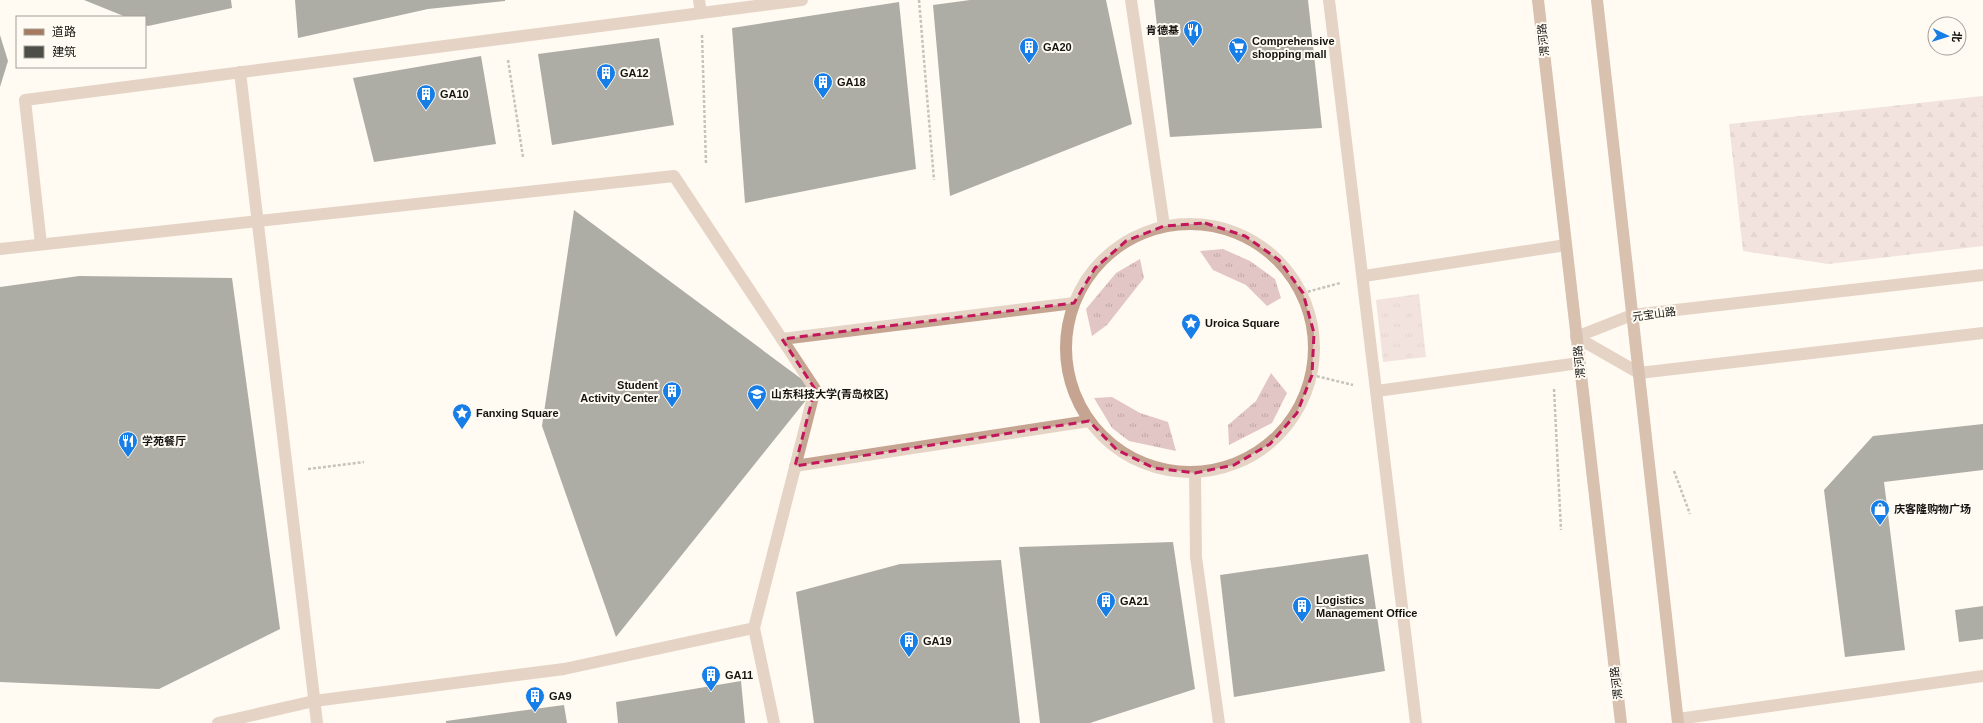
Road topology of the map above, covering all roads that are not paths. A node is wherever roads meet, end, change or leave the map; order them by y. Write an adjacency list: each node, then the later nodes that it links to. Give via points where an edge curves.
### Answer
1 (700, 0): 7 (street)
2 (802, 0): 7 (street)
3 (1131, 0): 10 (street)
4 (1329, 0): 15 (street)
5 (1538, 0): 12 (main road, 渭河路)
6 (1597, 0): 17 (main road)
7 (701, 13): 8 (street)
8 (240, 72): 9 (street); 11 (street, via 25,100)
9 (258, 221): 11 (street); 20 (street, via 674,176); 29 (street)
10 (1164, 226): 16 (street, via 1126,241 1094,268); 26 (street, via 1205,223 1245,236 1279,260 1303,293 1314,333 1312,375 1297,413 1270,444 1234,466)
11 (41, 244): 13 (street)
12 (1566, 245): 15 (street); 19 (main road, 渭河路)
13 (0, 249)
14 (1983, 275): 17 (street, 元宝山路)
15 (1364, 276): 23 (street)
16 (1074, 303): 20 (street); 24 (street, via 1066,343 1068,363 1071,384)
17 (1632, 316): 19 (street, 元宝山路); 22 (main road)
18 (1983, 333): 22 (street)
19 (1576, 337): 21 (main road, 渭河路); 22 (street)
20 (782, 339): 25 (street, via 815,389)
21 (1578, 363): 23 (street); 36 (main road, 渭河路)
22 (1639, 373): 30 (main road)
23 (1377, 391): 35 (street)
24 (1088, 421): 25 (street); 26 (street, via 1117,450 1154,468)
25 (795, 466): 27 (street)
26 (1194, 473): 34 (street, via 1196,557)
27 (754, 628): 29 (street, via 564,668); 33 (street)
28 (1983, 676): 30 (street)
29 (314, 701): 31 (street); 32 (street)
30 (1678, 721)
31 (218, 723)
32 (317, 723)
33 (774, 723)
34 (1219, 723)
35 (1416, 723)
36 (1621, 723)

